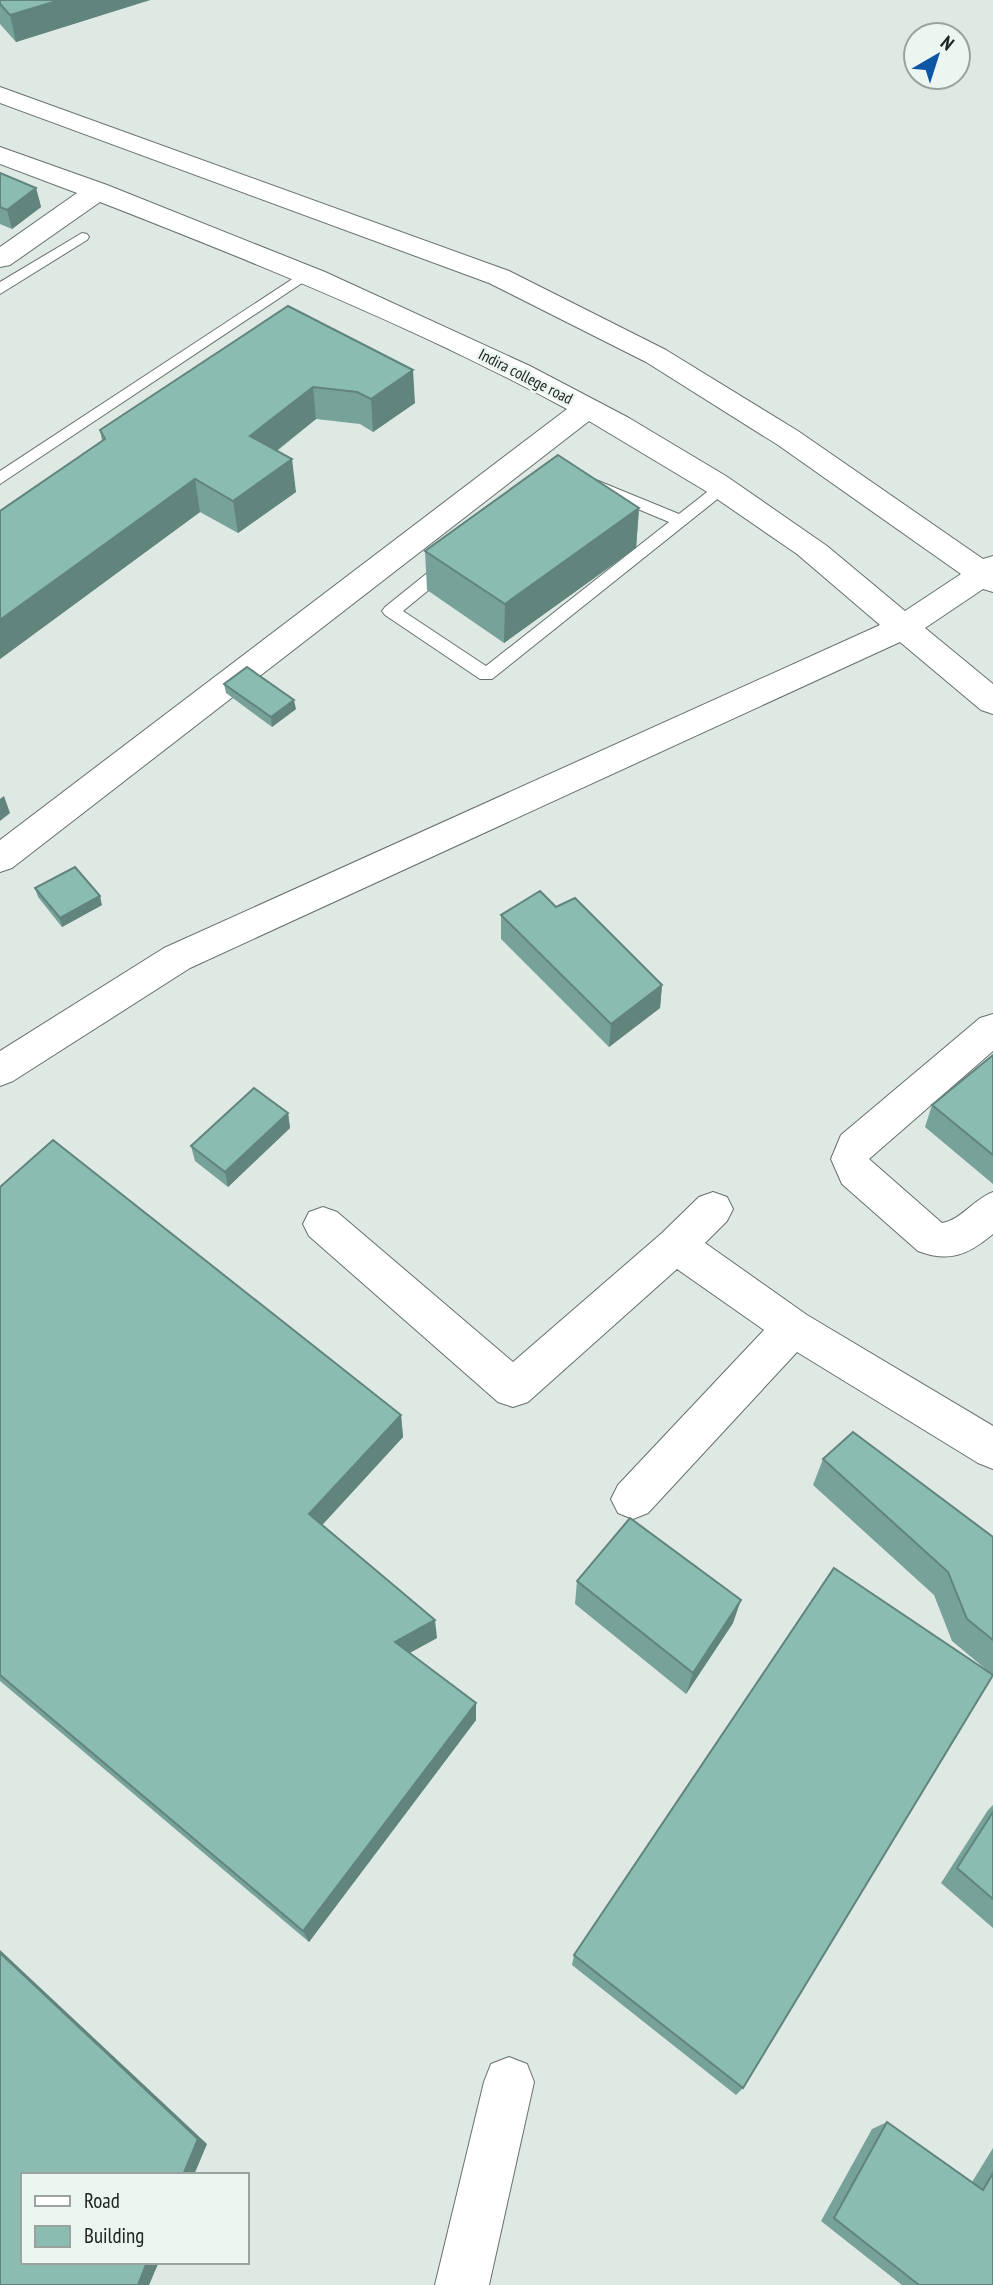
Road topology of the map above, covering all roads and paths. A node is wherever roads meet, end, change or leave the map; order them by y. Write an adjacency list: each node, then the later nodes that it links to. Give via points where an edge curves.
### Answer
1 (0, 94): 14 (street, via 499,277 656,356)
2 (0, 155): 3 (street, Indira college road)
3 (98, 191): 5 (street); 6 (street, Indira college road)
4 (82, 237): 7 (lane)
5 (0, 259)
6 (306, 274): 8 (street, Indira college road, via 430,327); 10 (lane)
7 (0, 289)
8 (588, 408): 11 (street, Indira college road); 17 (street)
9 (570, 474): 12 (lane)
10 (0, 479)
11 (722, 489): 12 (lane); 15 (street, Indira college road, via 809,548)
12 (681, 522): 13 (lane, via 486,675 391,611)
13 (463, 554)
14 (990, 574): 15 (street)
15 (904, 627): 16 (street, Indira college road); 19 (street, via 177,958)
16 (993, 702)
17 (0, 859)
18 (993, 1029): 21 (street, via 855,1147 850,1160 856,1172 932,1239 954,1240)
19 (0, 1070)
20 (713, 1209): 23 (street)
21 (993, 1209)
22 (323, 1224): 23 (street, via 513,1388)
23 (676, 1245): 24 (street)
24 (793, 1328): 25 (street); 26 (street)
25 (993, 1448)
26 (633, 1499)
27 (509, 2082): 28 (street)
28 (462, 2285)

